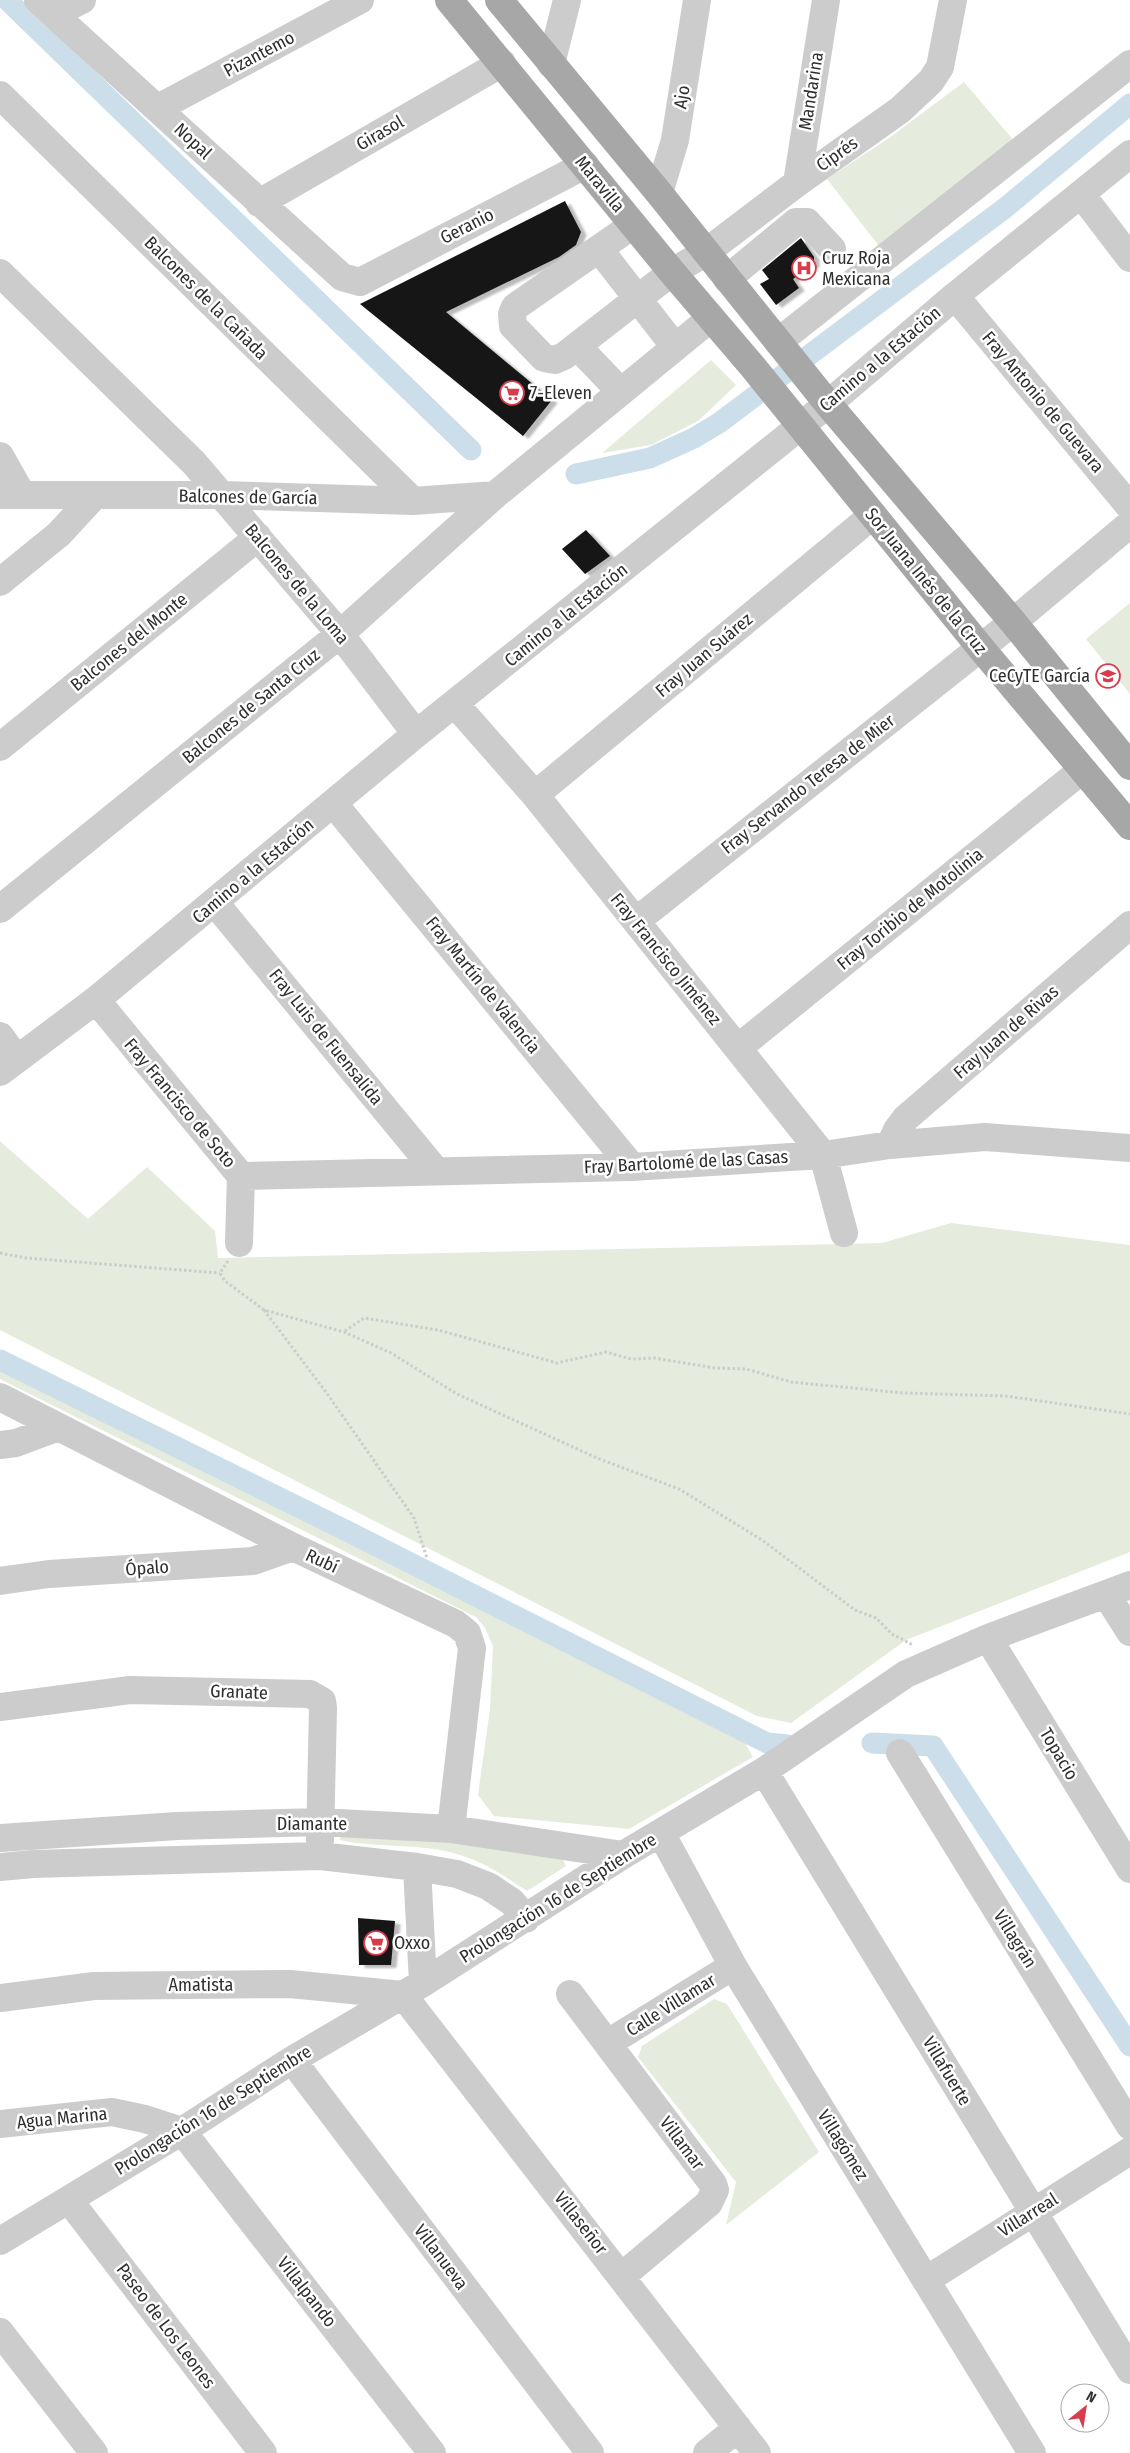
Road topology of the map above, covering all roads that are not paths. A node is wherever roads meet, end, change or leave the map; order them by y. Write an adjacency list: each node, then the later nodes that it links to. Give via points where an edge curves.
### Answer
1 (82, 0): 9 (street)
2 (360, 0): 14 (street, Pizantemo)
3 (449, 0): 10 (main road, Maravilla)
4 (499, 0): 11 (main road)
5 (567, 0): 11 (street)
6 (697, 0): 18 (street, Ajo, via 675,140)
7 (826, 0): 17 (street, Mandarina)
8 (953, 0): 17 (street, Ciprés, via 940,67 930,82 900,110)
9 (46, 7): 14 (street, Nopal)
10 (502, 63): 16 (main road, Maravilla); 20 (street, Girasol)
11 (551, 64): 18 (main road)
12 (1130, 64): 33 (street)
13 (0, 95): 45 (street, Balcones de la Cañada)
14 (158, 108): 20 (street, Nopal)
15 (1130, 154): 19 (street, Camino a la Estación)
16 (585, 165): 21 (main road, Maravilla); 29 (street, Geranio, via 360,282)
17 (797, 183): 24 (street, Ciprés)
18 (659, 193): 24 (main road)
19 (1081, 194): 25 (street); 30 (street, Camino a la Estación)
20 (259, 203): 29 (street, Nopal)
21 (634, 225): 22 (street, Ciprés); 26 (main road, Maravilla)
22 (599, 249): 31 (street); 34 (street, Ciprés, via 515,307 512,314 513,326 544,358 555,360)
23 (832, 249): 28 (street, via 807,222 796,222)
24 (705, 253): 26 (street, Ciprés); 28 (main road)
25 (1130, 258)
26 (672, 272): 31 (street, Ciprés); 32 (main road, Maravilla)
27 (0, 273): 42 (street, Balcones de la Loma, via 194,463)
28 (727, 279): 33 (main road)
29 (348, 280)
30 (955, 296): 38 (street, Camino a la Estación); 46 (street, Fray Antonio de Guevara)
31 (639, 299): 34 (street, Ciprés); 35 (street)
32 (711, 318): 35 (street, Balcones de Santa Cruz); 36 (main road, Maravilla)
33 (781, 345): 38 (main road)
34 (577, 346): 37 (street)
35 (676, 347): 37 (street, Balcones de Santa Cruz)
36 (753, 367): 39 (main road, Sor Juana Inés de la Cruz)
37 (621, 392): 43 (street, Balcones de Santa Cruz)
38 (820, 395): 39 (street, Camino a la Estación); 51 (main road)
39 (795, 418): 47 (main road, Sor Juana Inés de la Cruz); 54 (street, Camino a la Estación)
40 (0, 456): 41 (street, via 7,466)
41 (11, 495): 44 (street, Balcones de García)
42 (222, 495): 44 (street, Balcones de García); 45 (street, Balcones de García); 49 (street, Balcones de la Loma)
43 (495, 495): 45 (street, Balcones de García); 52 (street, Balcones de Santa Cruz)
44 (95, 496): 50 (street, via 59,534)
45 (413, 501)
46 (1130, 507)
47 (873, 515): 53 (main road, Sor Juana Inés de la Cruz); 59 (street, Fray Juan Suárez)
48 (1130, 524): 51 (street, Fray Servando Teresa de Mier)
49 (258, 538): 52 (street, Balcones de la Loma); 56 (street, Balcones del Monte)
50 (0, 582)
51 (1013, 622): 53 (street, Fray Servando Teresa de Mier); 57 (main road)
52 (340, 634): 55 (street, Balcones de la Loma); 63 (street, Balcones de Santa Cruz)
53 (980, 647): 58 (main road, Sor Juana Inés de la Cruz); 64 (street, Fray Servando Teresa de Mier)
54 (455, 704): 55 (street, Camino a la Estación); 59 (street, Fray Francisco Jiménez)
55 (416, 734): 60 (street, Camino a la Estación)
56 (0, 747)
57 (1130, 766)
58 (1082, 770): 61 (main road, Sor Juana Inés de la Cruz); 68 (street, Fray Toribio de Motolinia)
59 (535, 795): 64 (street, Fray Francisco Jiménez)
60 (333, 803): 62 (street, Camino a la Estación); 73 (street, Fray Martín de Valencia)
61 (1130, 826)
62 (215, 903): 66 (street, Camino a la Estación); 74 (street, Fray Luis de Fuensalida)
63 (0, 909)
64 (636, 921): 68 (street, Fray Francisco Jiménez)
65 (1130, 925): 71 (street, Fray Juan de Rivas, via 906,1118)
66 (96, 1000): 69 (street, Camino a la Estación); 75 (street, Fray Francisco de Soto)
67 (0, 1036): 69 (street)
68 (738, 1048): 72 (street, Fray Francisco Jiménez)
69 (8, 1065)
70 (1123, 1141): 71 (street, Fray Bartolomé de las Casas, via 985,1137)
71 (890, 1145): 72 (street, Fray Bartolomé de las Casas)
72 (823, 1155): 73 (street, Fray Bartolomé de las Casas); 76 (street, Fray Francisco Jiménez)
73 (632, 1167): 74 (street, Fray Bartolomé de las Casas)
74 (436, 1171): 75 (street, Fray Bartolomé de las Casas)
75 (241, 1176): 77 (street, Fray Francisco de Soto)
76 (844, 1232)
77 (238, 1243)
78 (0, 1397): 79 (street, Rubí)
79 (56, 1428): 80 (street, via 16,1443); 81 (street, Rubí)
80 (0, 1445)
81 (293, 1547): 82 (street, Ópalo, via 253,1561 49,1574); 90 (street, Rubí, via 456,1624 467,1633 472,1648)
82 (0, 1581)
83 (1118, 1589): 84 (street); 85 (street, Prolongación 16 de Septiembre)
84 (1130, 1632)
85 (988, 1638): 88 (street, Prolongación 16 de Septiembre, via 906,1674); 97 (street, Topacio)
86 (0, 1707): 89 (street, Granate, via 130,1690 310,1694 322,1701 323,1708)
87 (900, 1753): 106 (street, Villagrán)
88 (764, 1771): 91 (street, Prolongación 16 de Septiembre); 110 (street, Villafuerte)
89 (320, 1822): 90 (street, Diamante); 92 (street, Diamante, via 177,1826); 93 (street, Granate)
90 (451, 1829): 94 (street, Diamante)
91 (661, 1834): 94 (street, Prolongación 16 de Septiembre); 99 (street, Villagómez)
92 (0, 1838)
93 (320, 1856): 95 (street, Diamante); 96 (street, Diamante, via 32,1864)
94 (623, 1856): 98 (street, Prolongación 16 de Septiembre)
95 (417, 1867): 98 (street, Diamante, via 457,1874 488,1886 512,1902); 100 (street)
96 (0, 1868)
97 (1130, 1870)
98 (526, 1919): 100 (street, Prolongación 16 de Septiembre)
99 (733, 1966): 103 (street, Calle Villamar); 113 (street, Villagómez)
100 (413, 1989): 102 (street, Amatista, via 290,1984 94,1986); 104 (street, Prolongación 16 de Septiembre); 112 (street, Villaseñor)
101 (570, 1994): 103 (street, Villamar)
102 (0, 1998)
103 (608, 2043): 112 (street, Villamar, via 715,2190 709,2203)
104 (292, 2060): 107 (street, Prolongación 16 de Septiembre); 120 (street, Villanueva)
105 (3, 2125): 107 (street, Agua Marina, via 112,2112)
106 (1130, 2126)
107 (182, 2131): 109 (street, Prolongación 16 de Septiembre); 119 (street, Villalpando)
108 (1130, 2151): 110 (street, Villarreal)
109 (69, 2200): 111 (street, Prolongación 16 de Septiembre); 118 (street, Paseo de Los Leones)
110 (1032, 2212): 113 (street, Villarreal); 115 (street, Villafuerte)
111 (0, 2241)
112 (622, 2276): 116 (street, Villaseñor)
113 (926, 2280): 123 (street, Villagómez)
114 (0, 2332): 117 (street)
115 (1130, 2370)
116 (738, 2428): 121 (street); 122 (street, Villaseñor)
117 (94, 2453)
118 (263, 2453)
119 (432, 2453)
120 (590, 2453)
121 (707, 2453)
122 (757, 2453)
123 (1032, 2453)

